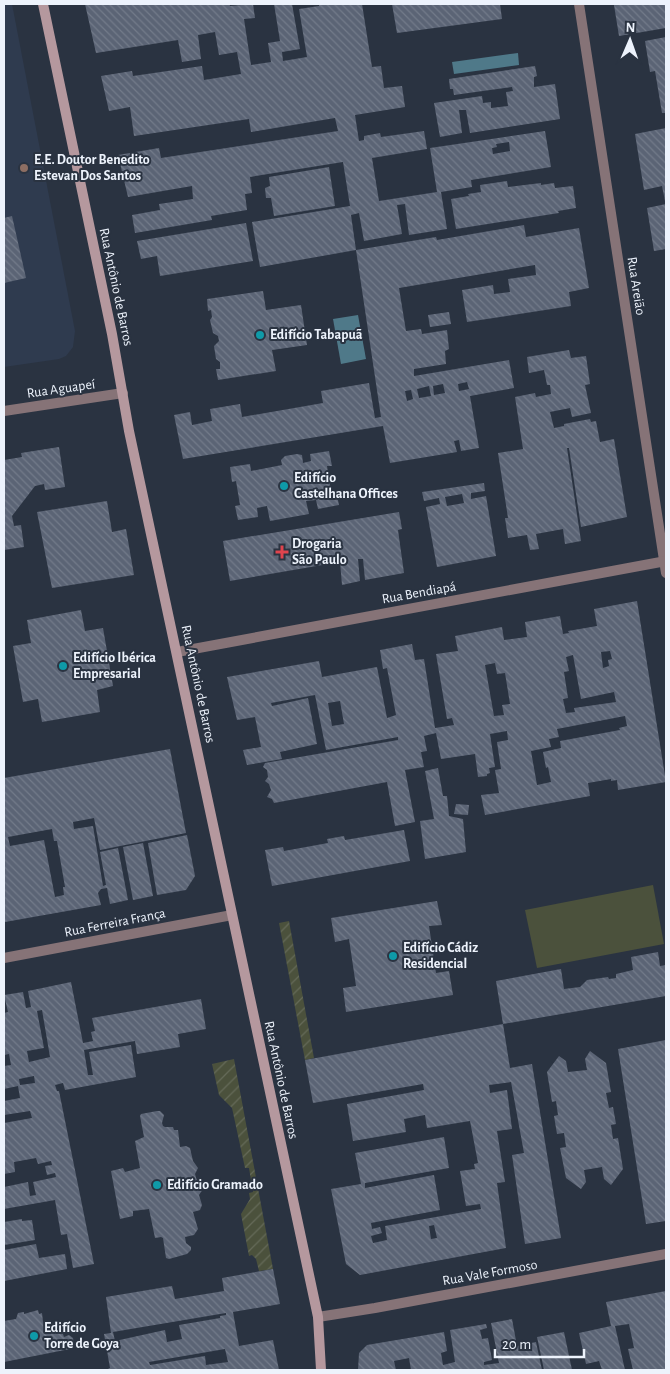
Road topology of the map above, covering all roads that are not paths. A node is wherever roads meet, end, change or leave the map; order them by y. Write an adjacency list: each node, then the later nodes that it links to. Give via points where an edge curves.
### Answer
1 (43, 4): 3 (main road, Rua Antônio de Barros)
2 (579, 4): 5 (street, Rua Areião)
3 (123, 393): 4 (street, Rua Aguapeí); 7 (main road, Rua Antônio de Barros)
4 (4, 411)
5 (665, 562): 6 (street, Rua Areião); 7 (street, Rua Bendiapá)
6 (666, 573)
7 (177, 652): 8 (main road, Rua Antônio de Barros)
8 (232, 915): 9 (street, Rua Ferreira França); 11 (main road, Rua Antônio de Barros)
9 (4, 958)
10 (666, 1254): 11 (street, Rua Vale Formoso)
11 (318, 1316): 12 (main road, Rua Antônio de Barros)
12 (321, 1370)

